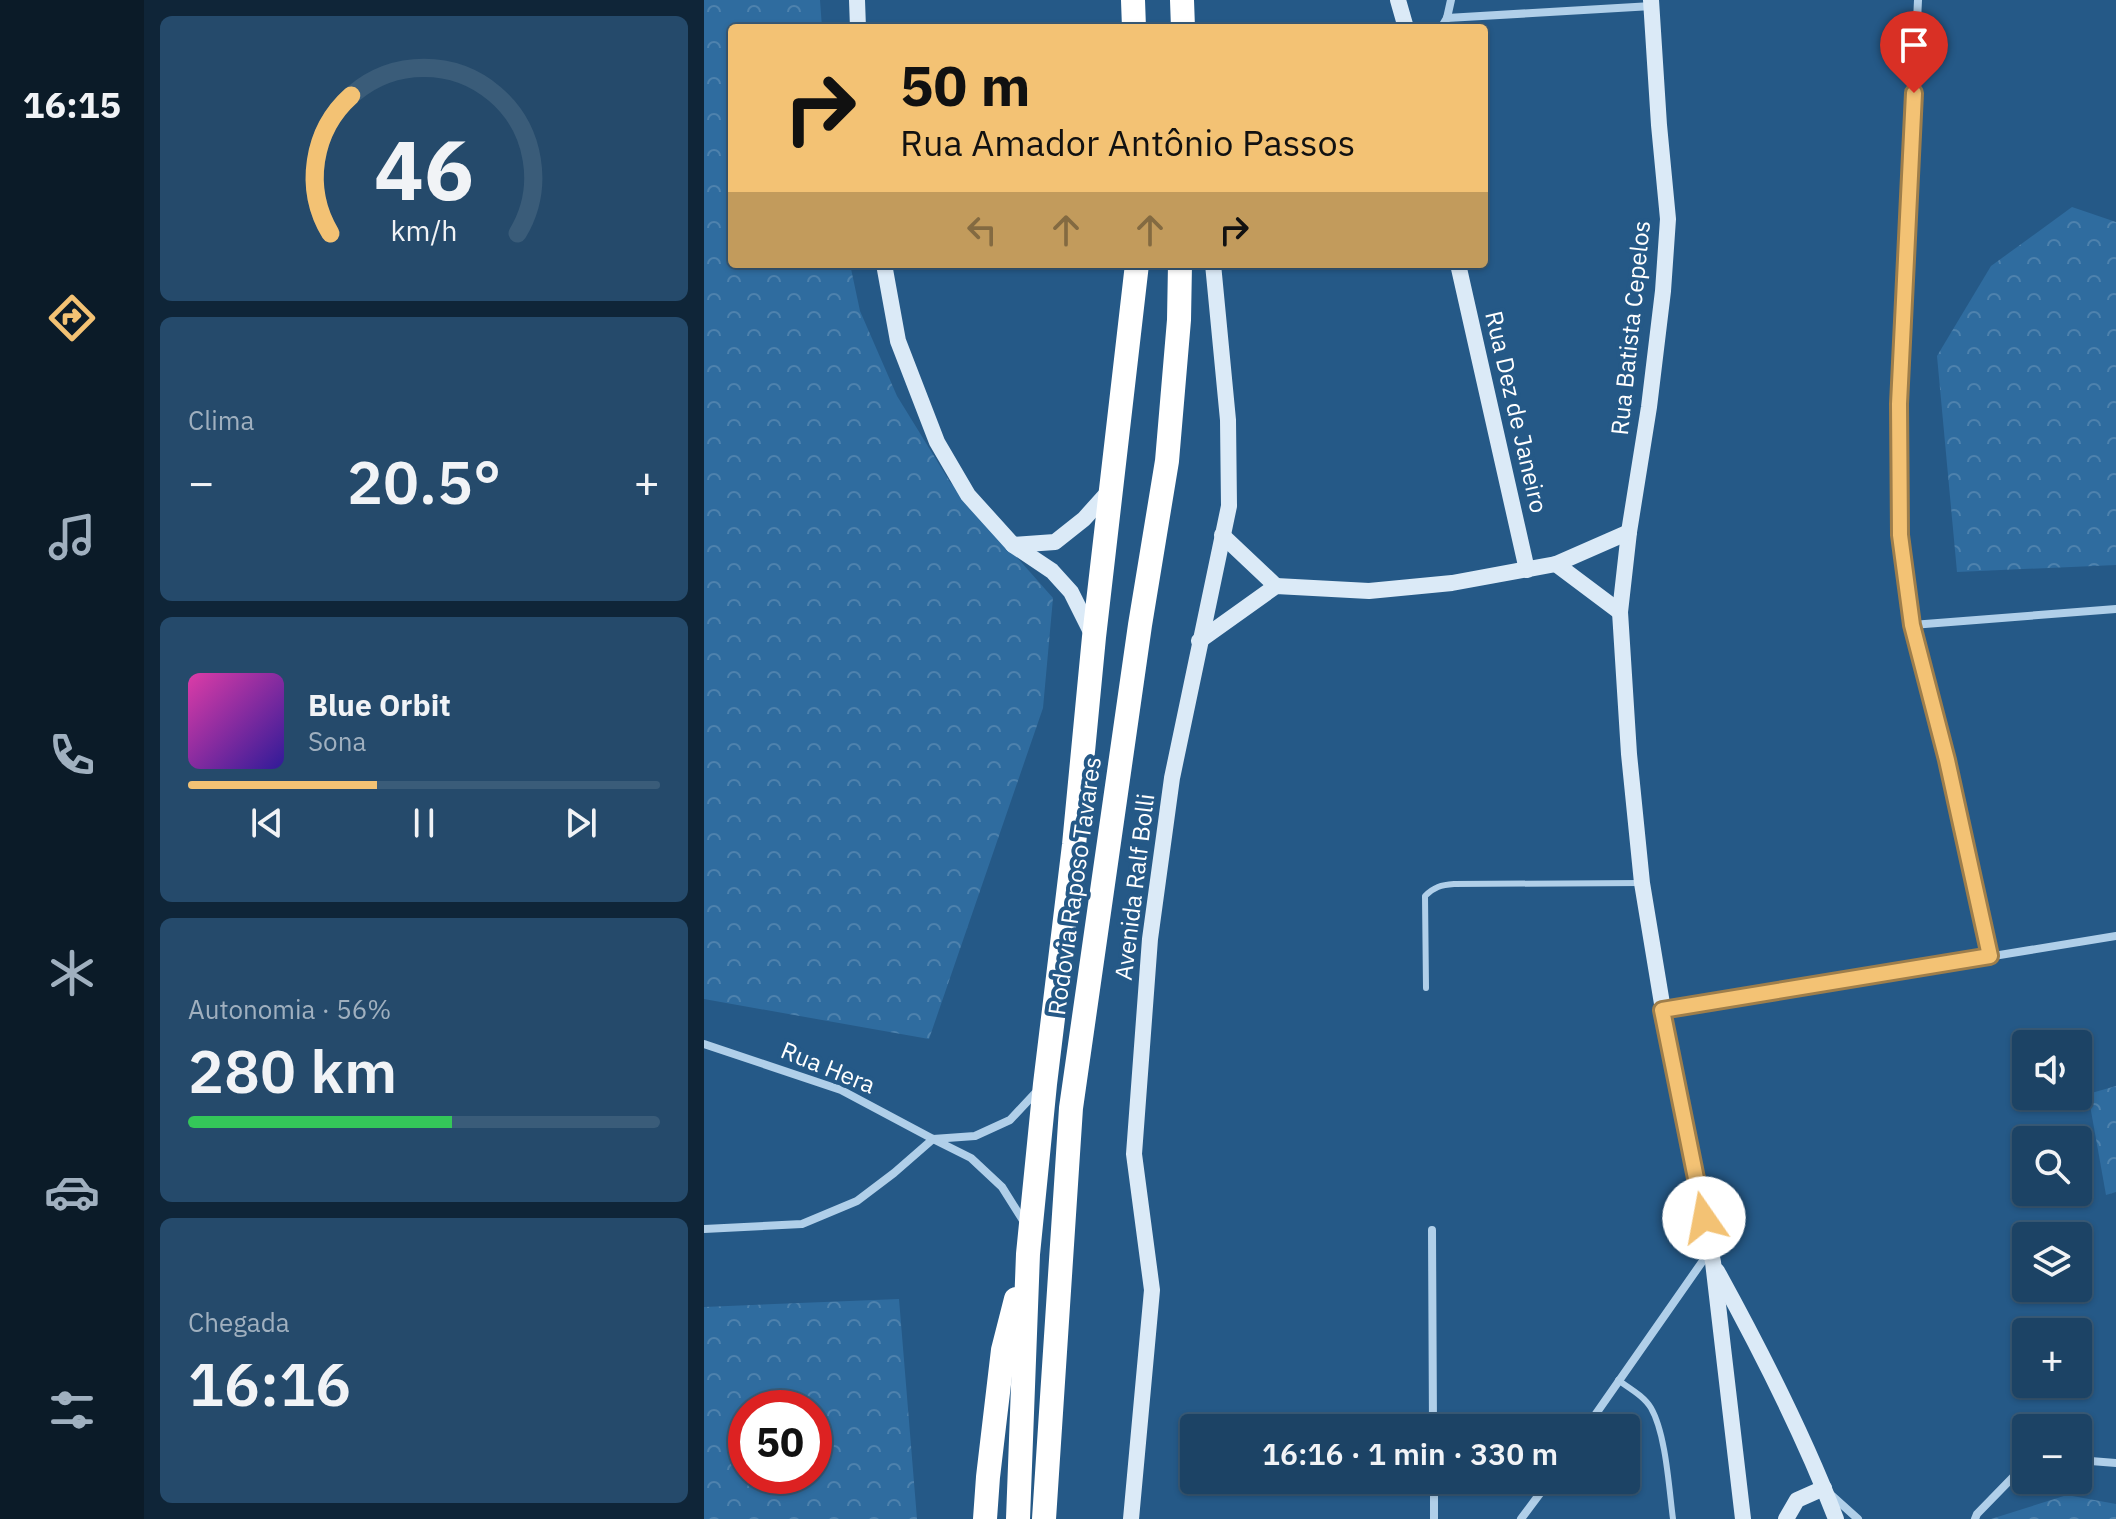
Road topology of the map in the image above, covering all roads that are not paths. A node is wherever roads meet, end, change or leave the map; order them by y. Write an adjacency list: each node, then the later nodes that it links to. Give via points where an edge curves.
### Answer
1 (857, 0): 9 (main road)
2 (1133, 0): 10 (highway)
3 (1182, 0): 11 (highway)
4 (1398, 0): 12 (main road)
5 (1451, 0): 8 (street)
6 (1918, 0): 28 (street, via 1899,404 1900,535)
7 (1652, 3): 8 (street); 20 (main road, Rua Batista Cepelos, via 1668,219 1653,378)
8 (1447, 18): 13 (street)
9 (858, 24)
10 (1134, 24)
11 (1183, 24)
12 (1405, 24)
13 (1443, 24)
14 (885, 268): 22 (main road, via 898,341 937,442 968,495)
15 (1137, 268): 19 (highway, Rodovia Raposo Tavares)
16 (1180, 268): 54 (highway, Rodovia Raposo Tavares, via 1167,461 1071,1108)
17 (1213, 268): 21 (main road, Avenida Ralf Bolli, via 1228,420 1229,506)
18 (1459, 268): 24 (main road, Rua Dez de Janeiro)
19 (1111, 489): 22 (main road, via 1055,542); 29 (highway, Rodovia Raposo Tavares)
20 (1629, 532): 23 (main road); 27 (main road, Rua Batista Cepelos)
21 (1222, 535): 25 (main road); 30 (main road, Avenida Ralf Bolli)
22 (1013, 545): 29 (main road, via 1052,571 1071,592)
23 (1556, 564): 24 (main road); 27 (main road)
24 (1527, 570): 25 (main road, via 1369,591)
25 (1276, 586): 30 (main road)
26 (2116, 609): 28 (street)
27 (1620, 612): 31 (main road, Rua Batista Cepelos)
28 (1912, 625): 33 (street)
29 (1094, 637): 37 (highway, Rodovia Raposo Tavares)
30 (1199, 641): 55 (main road, Avenida Ralf Bolli, via 1172,778 1150,939 1134,1154 1152,1290)
31 (1642, 883): 34 (lane, via 1433,888 1425,896); 35 (main road, Rua Batista Cepelos)
32 (2116, 936): 33 (street)
33 (1990, 956): 35 (street)
34 (1426, 988)
35 (1662, 1010): 42 (main road, Rua Batista Cepelos)
36 (704, 1044): 38 (street, Rua Hera, via 841,1090)
37 (1045, 1084): 38 (street, via 1010,1120 975,1136); 41 (highway, Rodovia Raposo Tavares)
38 (933, 1139): 39 (street, via 857,1201 802,1224); 41 (street, Rua Hera, via 971,1158 1002,1187)
39 (704, 1229)
40 (1432, 1230): 44 (street)
41 (1029, 1244): 52 (highway, via 1003,1350); 53 (highway, Rodovia Raposo Tavares)
42 (1712, 1256): 43 (street); 49 (main road); 59 (main road)
43 (1618, 1380): 45 (street); 58 (lane, via 1651,1407)
44 (1433, 1414)
45 (1595, 1414)
46 (2092, 1461): 47 (street)
47 (2116, 1463)
48 (2012, 1478): 63 (street)
49 (1824, 1488): 60 (main road, via 1797,1500); 61 (main road); 62 (street)
50 (1434, 1494): 56 (street)
51 (1540, 1494): 57 (street)
52 (985, 1519)
53 (1018, 1519)
54 (1044, 1519)
55 (1131, 1519)
56 (1434, 1519)
57 (1521, 1519)
58 (1673, 1519)
59 (1743, 1519)
60 (1786, 1519)
61 (1836, 1519)
62 (1858, 1519)
63 (1975, 1519)

